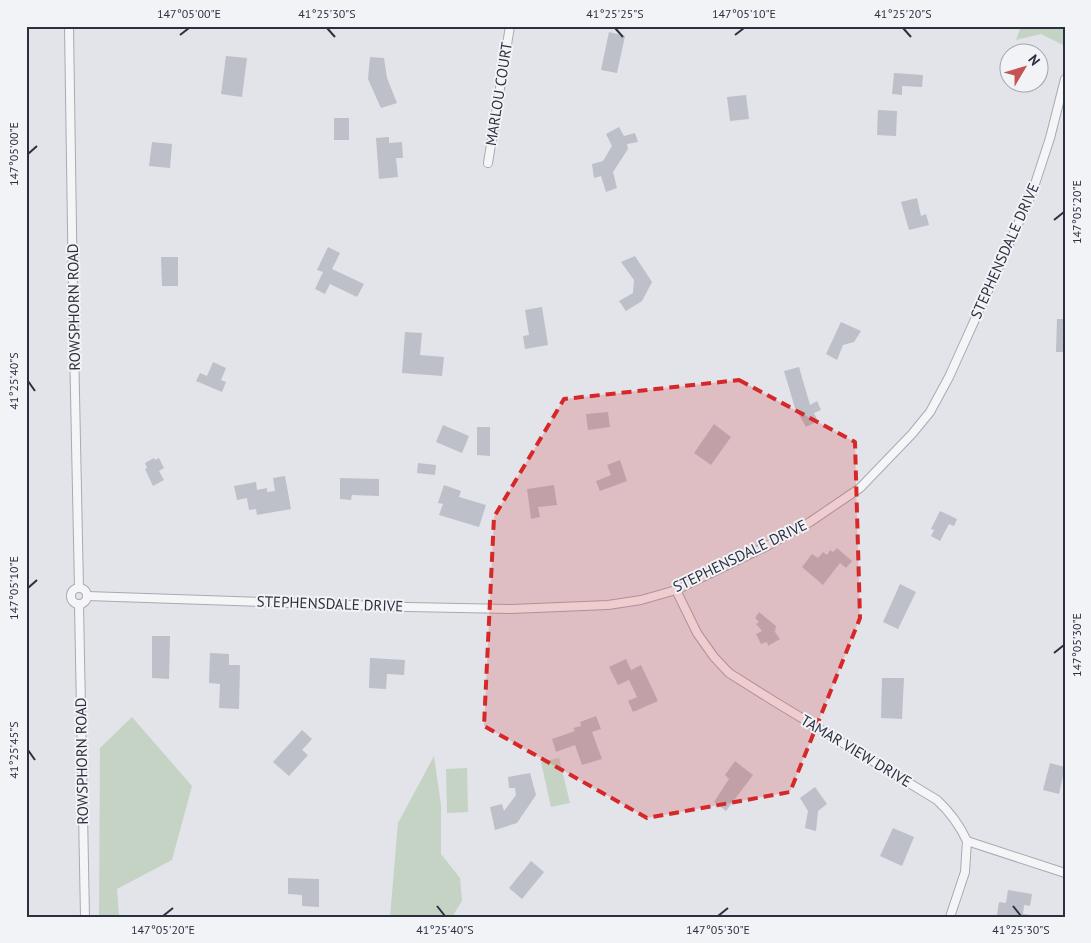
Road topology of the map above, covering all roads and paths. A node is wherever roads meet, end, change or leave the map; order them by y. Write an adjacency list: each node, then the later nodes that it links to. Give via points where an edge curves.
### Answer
1 (69, 26): 5 (street, ROWSPHORN ROAD)
2 (510, 26): 4 (street, MARLOU COURT)
3 (1065, 79): 6 (street, STEPHENSDALE DRIVE, via 1032,193 930,412 878,471 843,500 769,545)
4 (488, 163)
5 (79, 588): 7 (street, via 86,591); 8 (street, via 70,596)
6 (676, 590): 7 (street, STEPHENSDALE DRIVE, via 608,605 511,609); 9 (street, TAMAR VIEW DRIVE, via 698,633 729,673 937,800 950,813)
7 (87, 596): 8 (street, via 86,601)
8 (79, 605): 11 (street, ROWSPHORN ROAD)
9 (967, 841): 10 (street); 12 (street, via 965,872)
10 (1065, 873)
11 (85, 917)
12 (950, 917)

